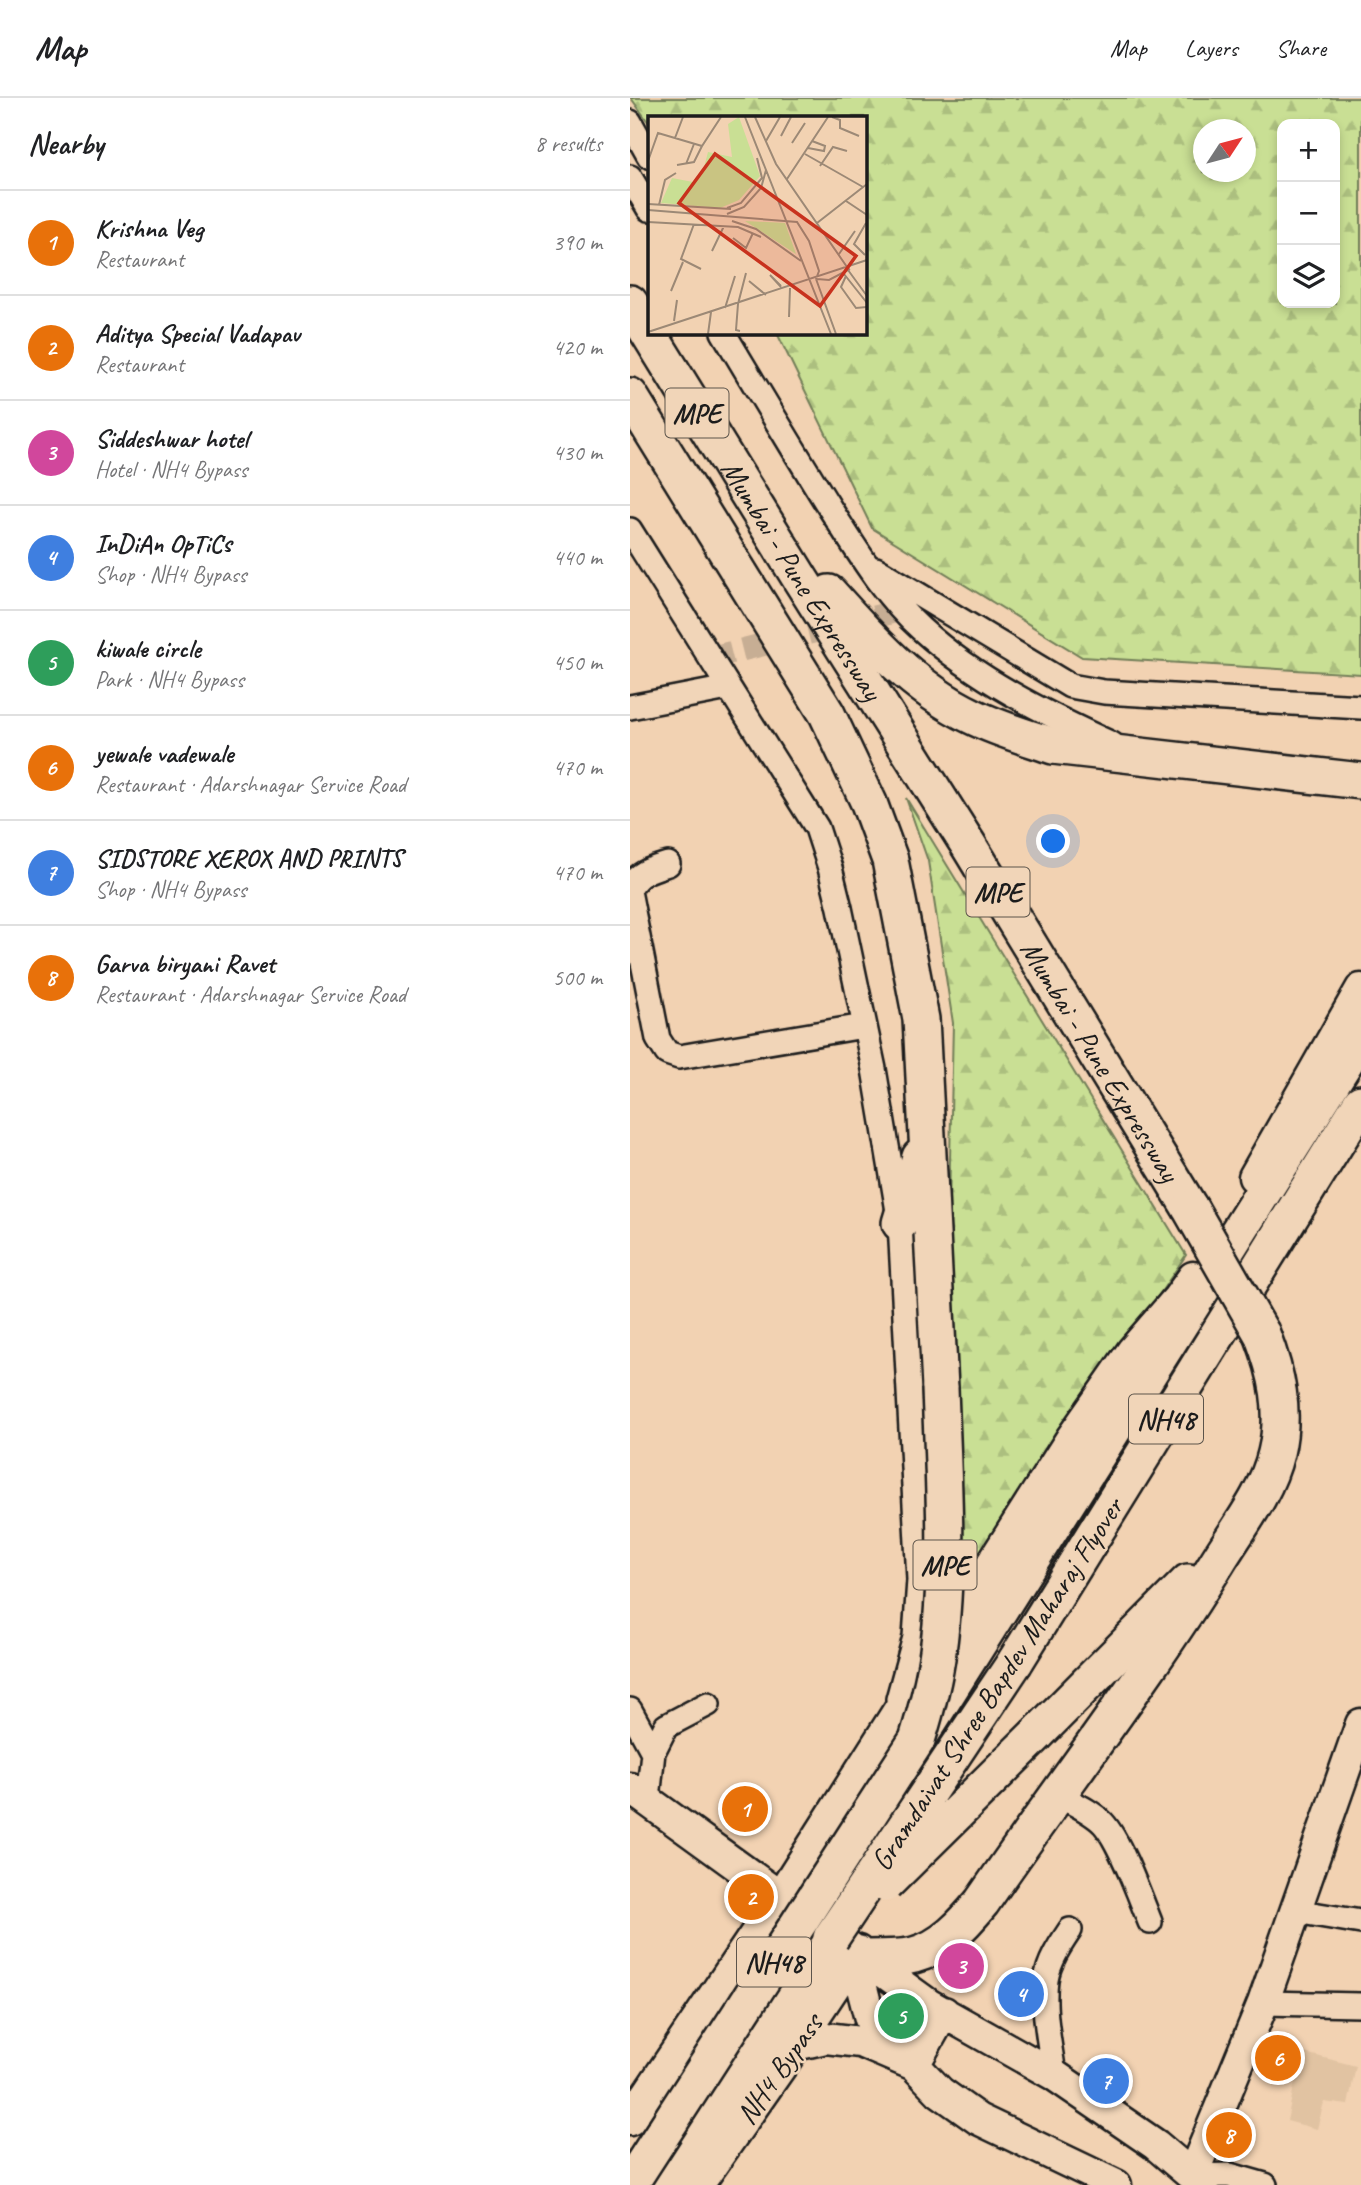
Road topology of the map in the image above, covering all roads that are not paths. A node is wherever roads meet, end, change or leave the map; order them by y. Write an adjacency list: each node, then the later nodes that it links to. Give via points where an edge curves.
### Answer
1 (630, 122): 2 (street)
2 (648, 154)
3 (630, 177): 4 (street)
4 (648, 207)
5 (630, 303): 6 (highway, Mumbai - Pune Expressway / MPE)
6 (648, 332)
7 (649, 334): 10 (highway, Mumbai - Pune Expressway / MPE)
8 (729, 338): 12 (street)
9 (630, 396): 25 (highway, Mumbai - Pune Expressway / MPE, via 827,714 869,803 890,860 919,1007)
10 (766, 522): 16 (highway, via 863,632 940,698 991,724 1053,746); 28 (highway, Mumbai - Pune Expressway / MPE, bridge, via 969,846 1262,1334 1279,1388 1279,1438 1263,1487)
11 (630, 530): 13 (street)
12 (864, 562): 15 (street, via 1070,686 1104,692); 16 (street, via 895,603 950,652 1036,709)
13 (729, 688): 14 (street); 22 (street, via 820,836)
14 (630, 707)
15 (1361, 707)
16 (1136, 755): 17 (highway)
17 (1361, 781)
18 (668, 864): 19 (street, via 644,872)
19 (630, 888)
20 (630, 896): 22 (street, via 658,1039 667,1053 679,1057)
21 (1361, 989): 27 (main road)
22 (864, 1026): 26 (street)
23 (1361, 1037): 27 (highway, NH48)
24 (1361, 1103): 41 (highway, Gramdaivat Shree Bapdev Maharaj Flyover / NH48, bridge, via 1015,1662)
25 (928, 1133): 26 (highway); 32 (highway, MPE, bridge, via 945,1580 930,1697)
26 (900, 1223): 32 (street, via 919,1580)
27 (1209, 1266): 32 (highway, Gramdaivat Shree Bapdev Maharaj Flyover / NH48, bridge, via 981,1641); 32 (main road, via 1132,1351 1072,1437)
28 (1242, 1522): 35 (highway, via 1181,1621); 41 (highway, MPE, bridge, via 1037,1734)
29 (708, 1704): 33 (street, via 666,1726)
30 (630, 1710): 33 (street)
31 (1361, 1724): 37 (main road)
32 (906, 1728): 36 (main road); 50 (highway, Gramdaivat Shree Bapdev Maharaj Flyover / NH48, bridge)
33 (653, 1752): 34 (street)
34 (639, 1794): 36 (main road)
35 (1056, 1794): 38 (street, via 1104,1825); 41 (highway, via 962,1926 914,1955)
36 (780, 1897): 41 (main road); 48 (main road)
37 (1295, 1912): 39 (street); 42 (main road)
38 (1150, 1922)
39 (1361, 1922)
40 (1070, 1930): 47 (street, via 1046,1979)
41 (851, 1949): 44 (main road); 45 (main road, NH4 Bypass); 46 (main road, NH4 Bypass, via 870,2019); 51 (highway, Gramdaivat Shree Bapdev Maharaj Flyover / NH48)
42 (1263, 2003): 43 (street); 49 (main road)
43 (1361, 2005)
44 (944, 2012): 46 (main road); 47 (main road)
45 (796, 2045): 46 (main road, via 826,2038 860,2042); 52 (main road, NH4 Bypass)
46 (914, 2065): 53 (main road, NH4 Bypass, via 940,2092 978,2119)
47 (1054, 2075): 49 (main road, via 1156,2145)
48 (630, 2120)
49 (1197, 2181): 54 (street, via 1230,2175)
50 (630, 2183)
51 (666, 2185)
52 (698, 2185)
53 (1114, 2185)
54 (1265, 2185)

